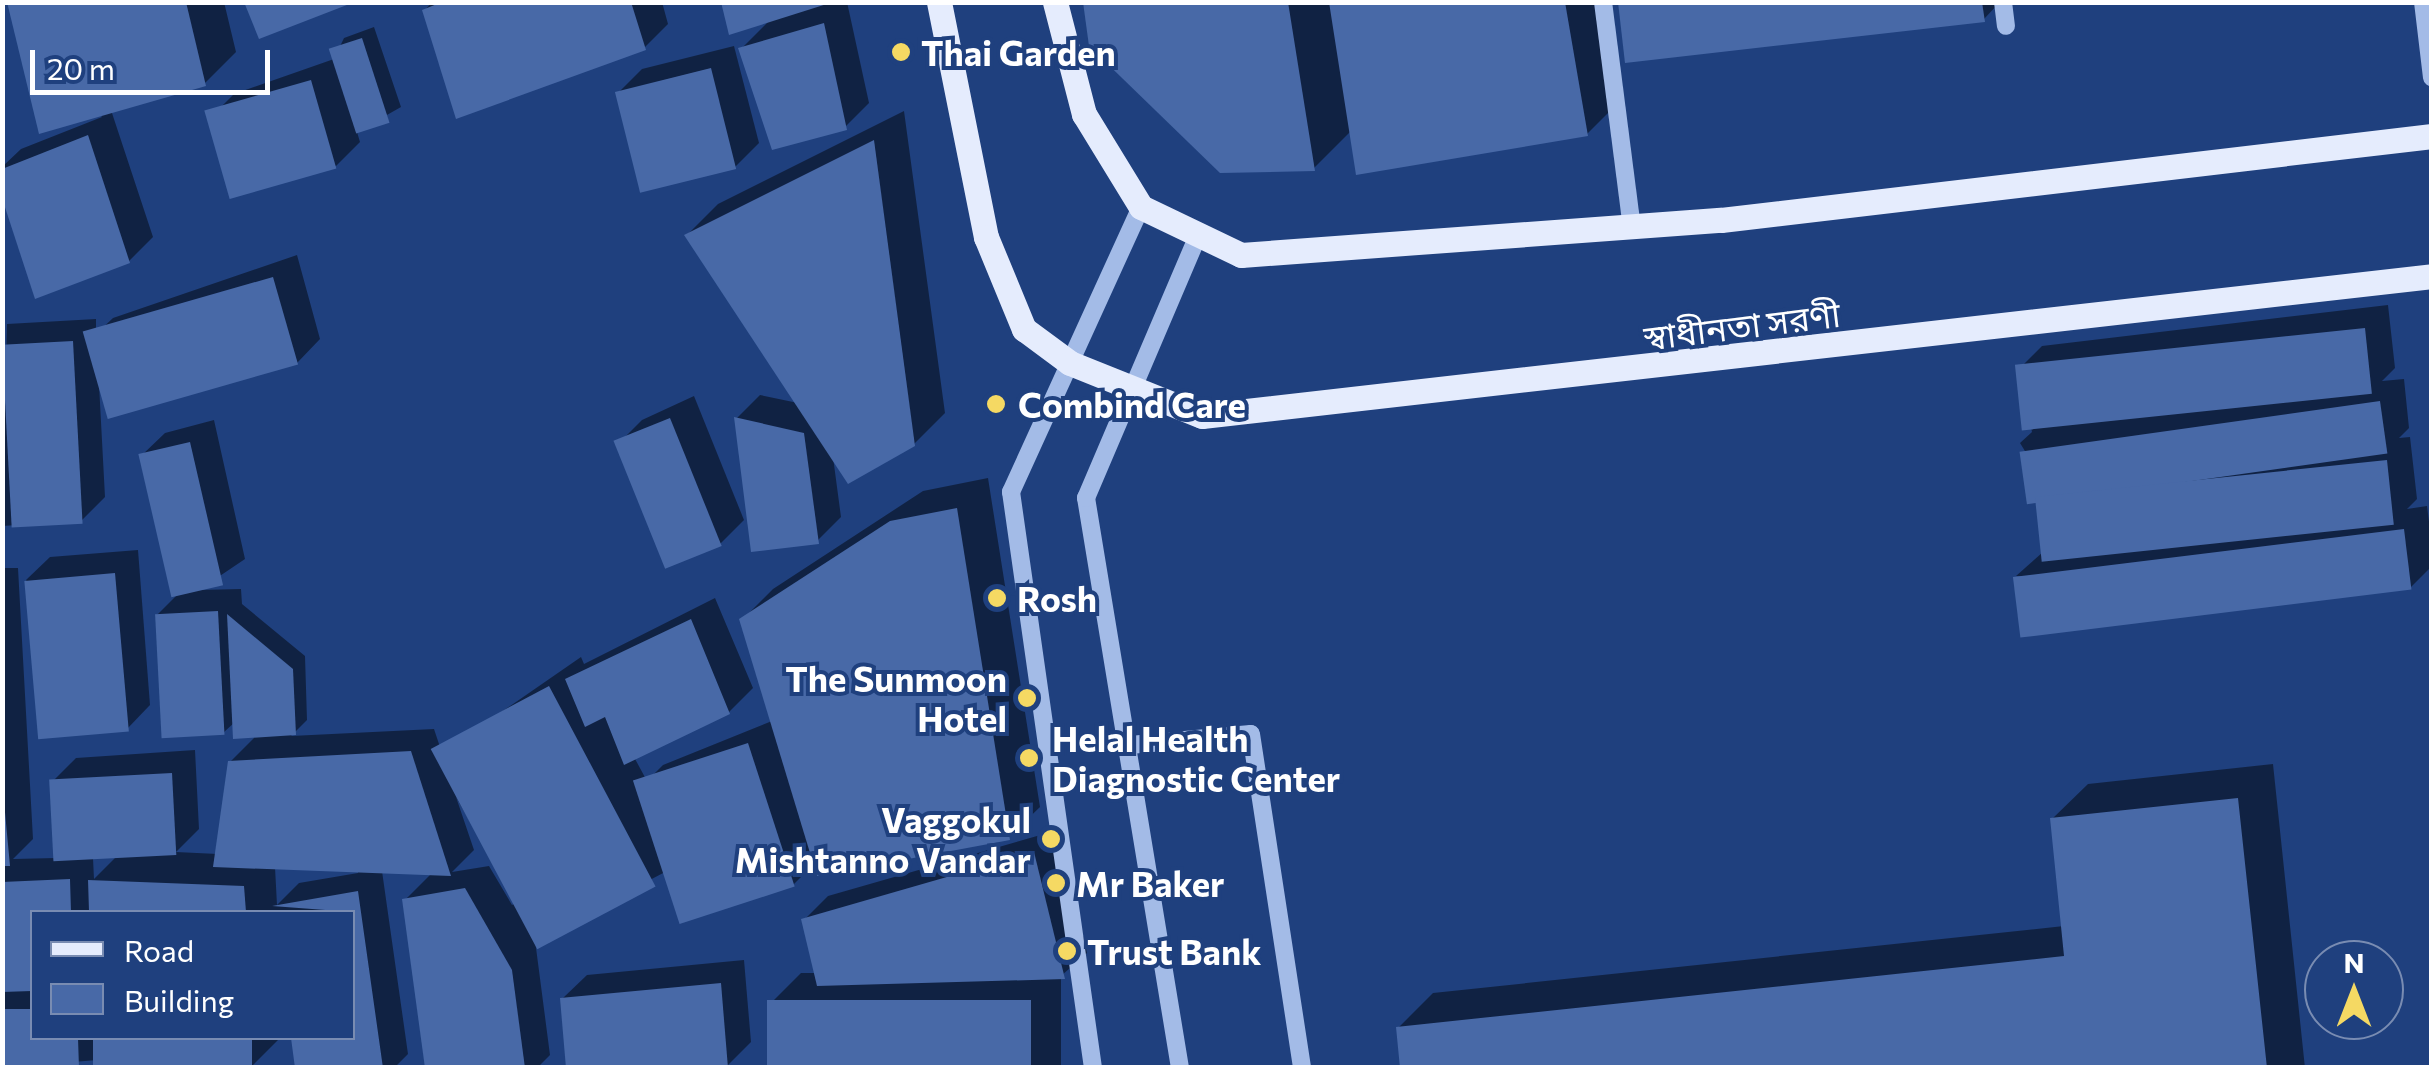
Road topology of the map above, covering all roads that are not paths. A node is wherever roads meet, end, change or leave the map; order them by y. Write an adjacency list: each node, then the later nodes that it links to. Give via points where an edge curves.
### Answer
1 (939, 2): 13 (main road, স্বাধীনতা সরণী, via 986,238 1024,329)
2 (1055, 2): 9 (main road, via 1084,114)
3 (1603, 2): 10 (street)
4 (2002, 2): 6 (street)
5 (2423, 2): 7 (street)
6 (2006, 26)
7 (2432, 76)
8 (2432, 136): 10 (main road)
9 (1141, 207): 11 (main road); 13 (street)
10 (1632, 227): 11 (main road, via 1241,255)
11 (1198, 235): 14 (street)
12 (2432, 276): 14 (main road, স্বাধীনতা সরণী, via 1202,416)
13 (1070, 362): 14 (main road, স্বাধীনতা সরণী); 16 (street, via 1011,492)
14 (1132, 388): 15 (street, via 1086,498)
15 (1130, 744): 17 (street); 18 (street, via 1251,734)
16 (1093, 1068)
17 (1180, 1068)
18 (1302, 1068)

